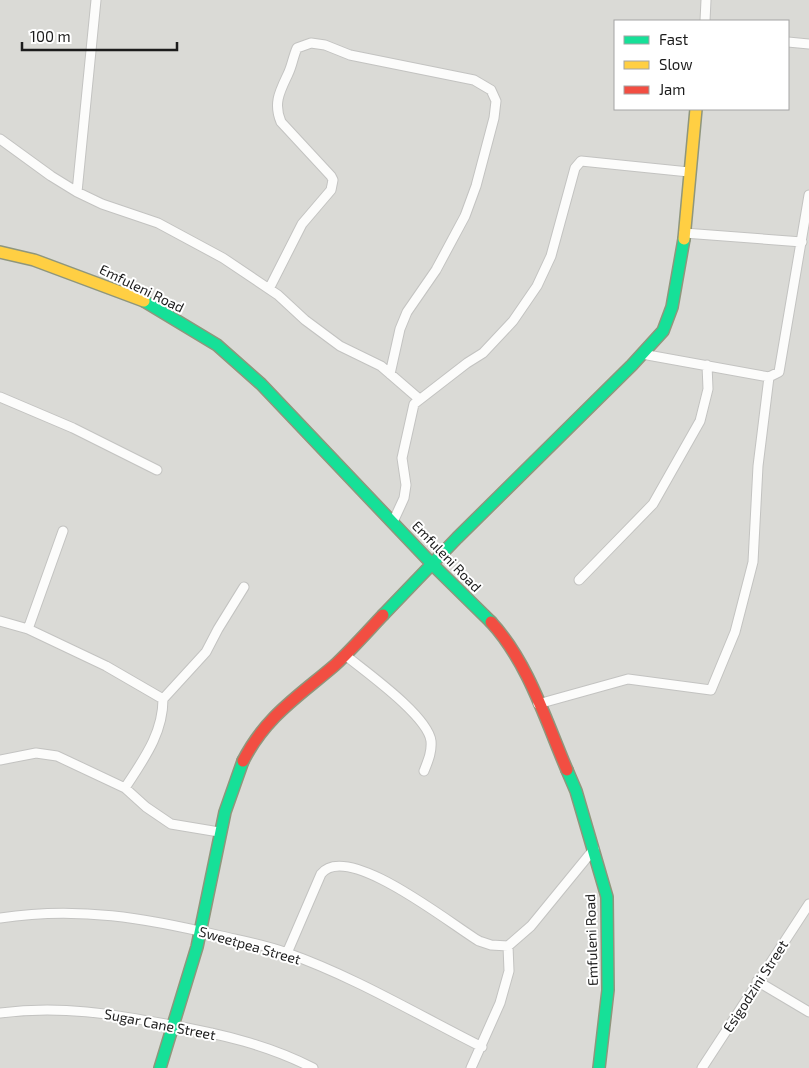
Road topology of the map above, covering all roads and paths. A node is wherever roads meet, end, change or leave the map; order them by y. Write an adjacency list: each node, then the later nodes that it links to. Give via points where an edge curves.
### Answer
1 (96, 0): 9 (street)
2 (706, 0): 3 (street)
3 (705, 20)
4 (789, 42): 5 (street)
5 (809, 44)
6 (696, 110): 8 (street)
7 (0, 139): 9 (street)
8 (689, 172): 11 (street); 20 (street, via 581,161 576,168 551,256 537,286 513,320 483,353)
9 (77, 192): 14 (street, via 158,223 223,258)
10 (809, 195): 12 (street)
11 (684, 233): 12 (street); 15 (street, via 670,316 663,331)
12 (802, 242): 18 (street, via 779,372)
13 (0, 252): 22 (street, Emfuleni Road, via 34,260 143,301 217,345 261,384)
14 (269, 289): 17 (street, via 340,346); 17 (street, via 302,224 333,184 330,176 286,128 277,113 280,88 297,48 311,43 325,45 350,55 474,80 491,90 496,100 494,118 476,186 465,216 436,270 407,312)
15 (642, 354): 16 (street); 24 (street)
16 (707, 365): 18 (street); 25 (street, via 708,389 700,421 653,504)
17 (390, 374): 20 (street)
18 (769, 376): 31 (street, via 758,466 754,562 735,632 711,690 628,679)
19 (0, 397): 21 (street, via 74,428)
20 (418, 398): 22 (street, via 412,410 402,458 406,485 404,498)
21 (157, 470)
22 (393, 522): 24 (street, Emfuleni Road)
23 (63, 531): 28 (street)
24 (432, 564): 29 (street); 31 (street, Emfuleni Road, via 493,624 512,650)
25 (579, 580)
26 (244, 587): 30 (street, via 206,652)
27 (0, 621): 28 (street)
28 (28, 630): 30 (street, via 106,666)
29 (345, 655): 33 (street, via 426,725 431,740 430,756); 35 (street, via 296,694 262,727 237,774)
30 (163, 700): 34 (street, via 163,716 152,746)
31 (538, 704): 36 (street, Emfuleni Road, via 576,791)
32 (0, 760): 34 (street, via 36,753 57,756)
33 (424, 771)
34 (125, 788): 35 (street, via 171,824)
35 (219, 832): 39 (street)
36 (594, 849): 40 (street, via 531,926); 50 (street, Emfuleni Road, via 607,897 609,938 608,990)
37 (809, 904): 42 (street, Esigodzini Street)
38 (0, 918): 39 (street, Sweetpea Street, via 74,913 141,918)
39 (201, 931): 41 (street, Sweetpea Street); 45 (street)
40 (508, 946): 41 (street, via 479,941 380,877 331,866 321,874); 46 (street, via 509,971)
41 (287, 953): 46 (street, Sweetpea Street, via 379,994)
42 (758, 981): 43 (street); 51 (street, Esigodzini Street)
43 (809, 1012)
44 (0, 1013): 45 (street, Sugar Cane Street, via 46,1010 103,1012)
45 (171, 1025): 47 (street); 48 (street, Sugar Cane Street, via 247,1042 286,1054)
46 (482, 1047): 49 (street)
47 (160, 1068)
48 (313, 1068)
49 (471, 1068)
50 (599, 1068)
51 (702, 1068)

